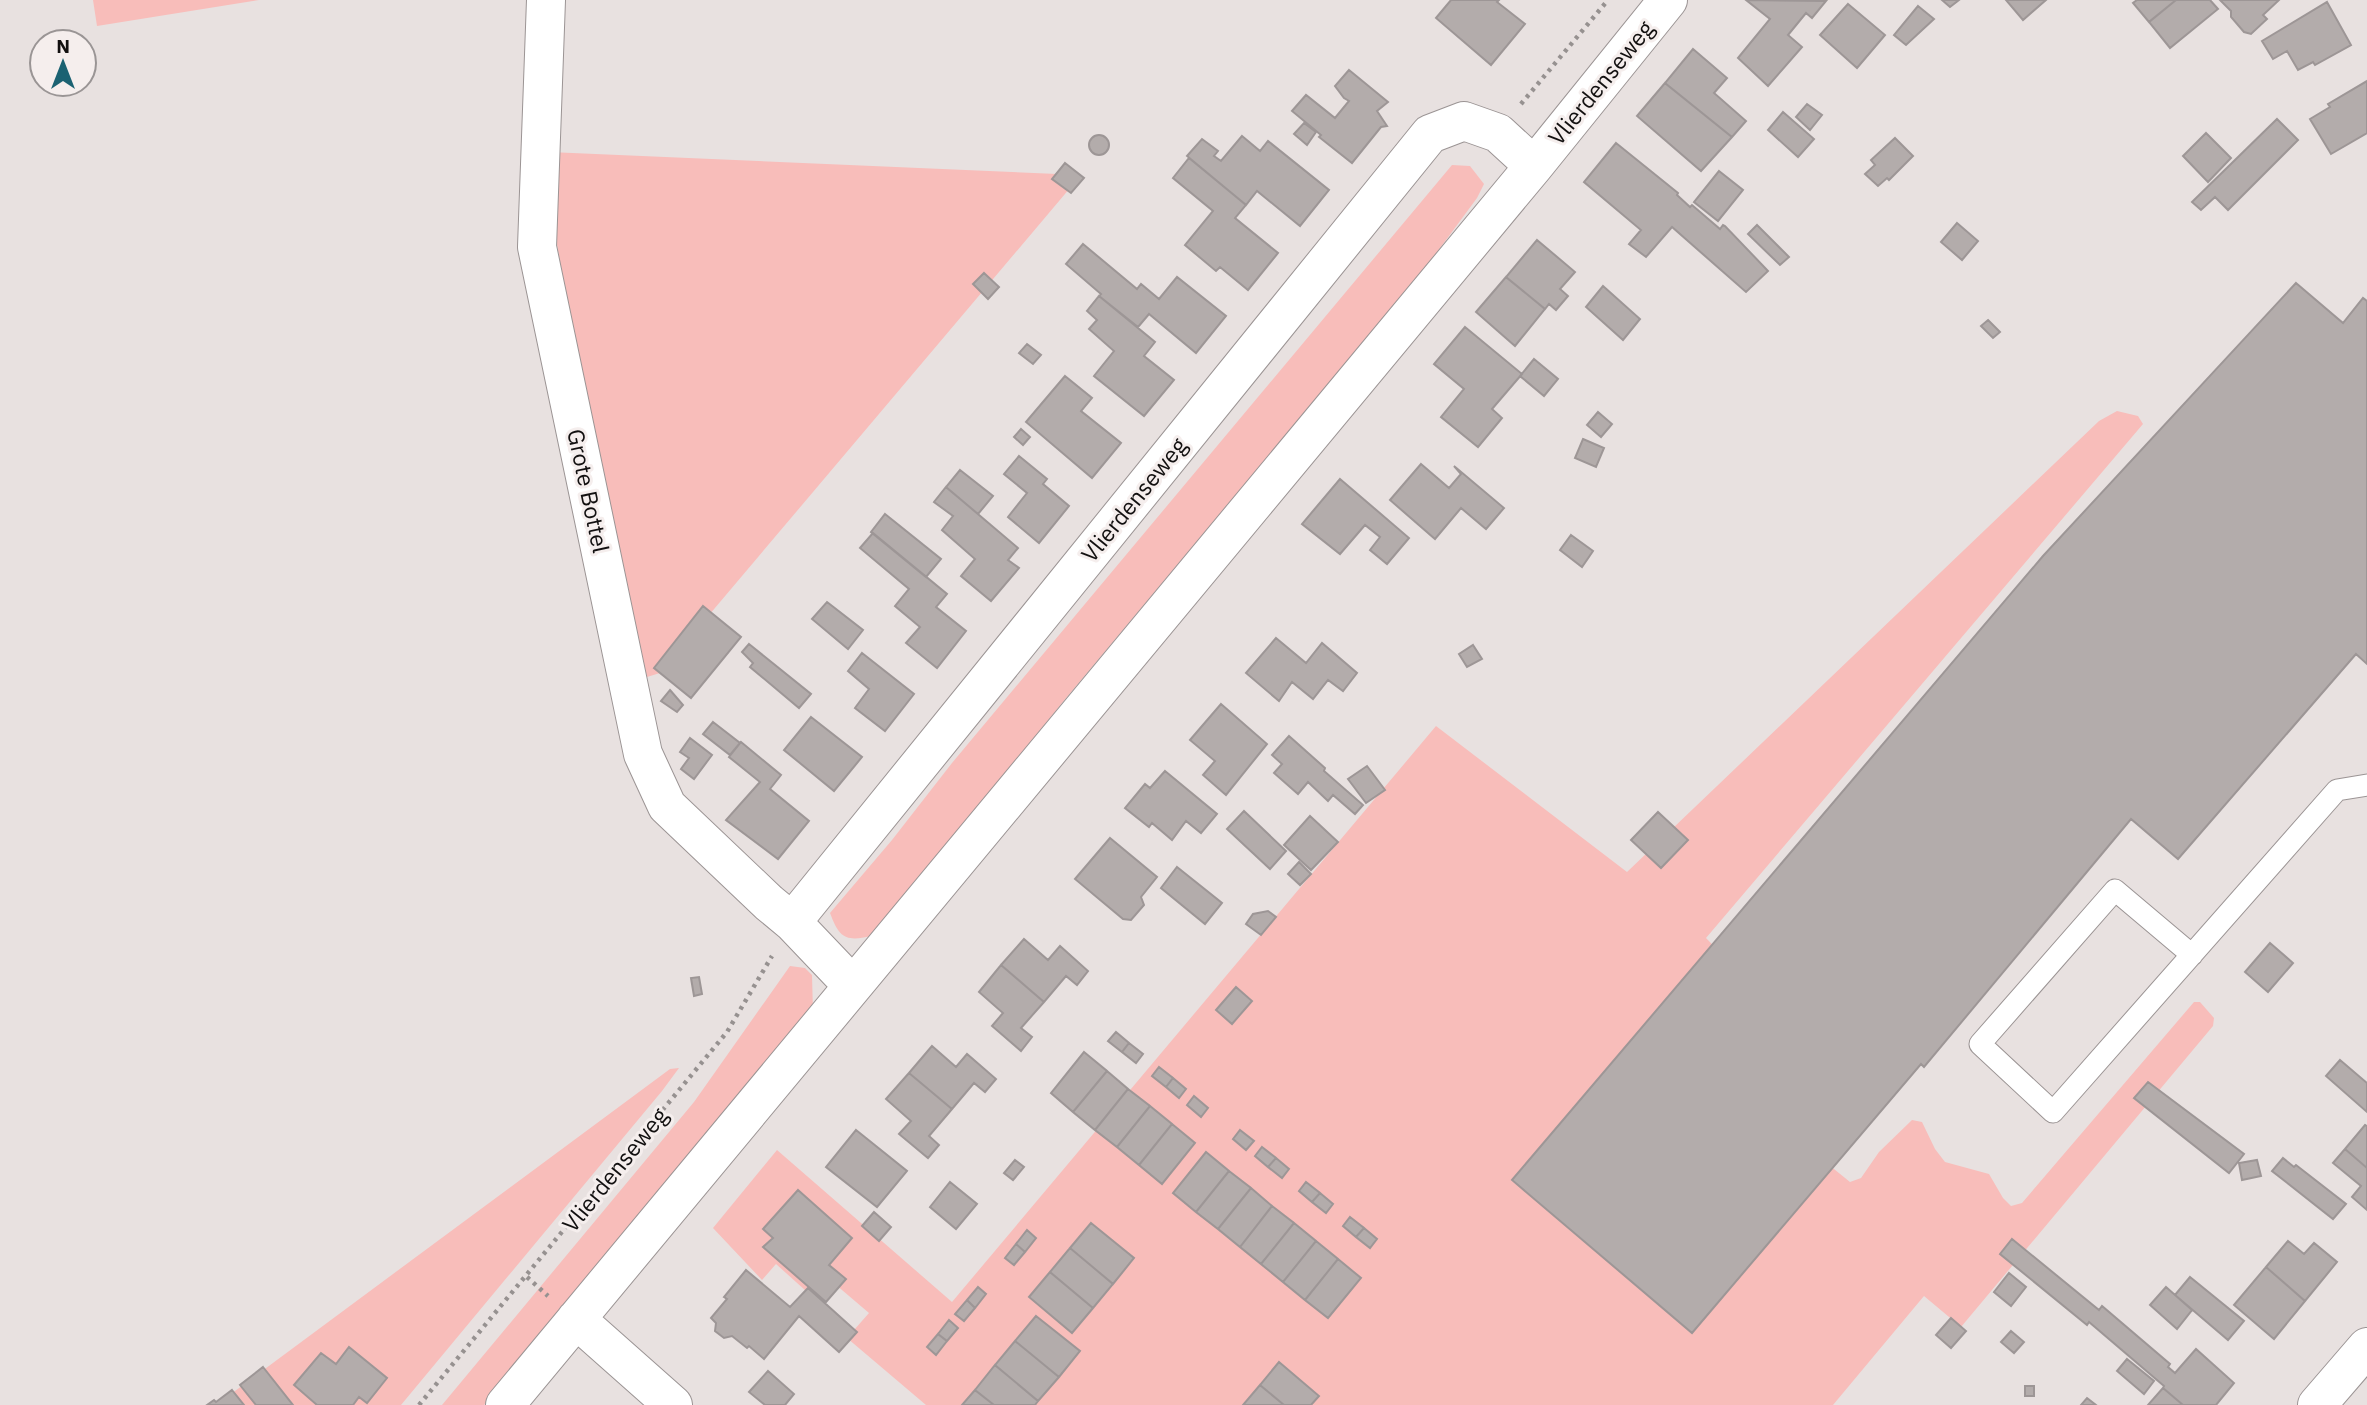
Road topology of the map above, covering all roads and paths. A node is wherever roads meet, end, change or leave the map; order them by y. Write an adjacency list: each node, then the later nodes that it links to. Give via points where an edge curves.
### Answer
1 (546, 0): 7 (street, Grote Bottel, via 537,247 643,754 667,806)
2 (1608, 0): 4 (path, Vlierdenseweg)
3 (1668, 0): 5 (street, Vlierdenseweg)
4 (1498, 133): 5 (street, Vlierdenseweg); 7 (street, Vlierdenseweg, via 1464,121 1430,134)
5 (1534, 166): 9 (street, Vlierdenseweg)
6 (2367, 785): 8 (lane, via 2337,790)
7 (792, 922): 9 (street); 12 (path, Vlierdenseweg, via 727,1032)
8 (2192, 955): 8 (lane, via 2053,1112 1980,1044 2115,890)
9 (853, 986): 10 (street, Vlierdenseweg)
10 (576, 1319): 13 (street, Vlierdenseweg); 14 (street)
11 (2367, 1347): 15 (street)
12 (419, 1405)
13 (505, 1405)
14 (673, 1405)
15 (2317, 1405)

